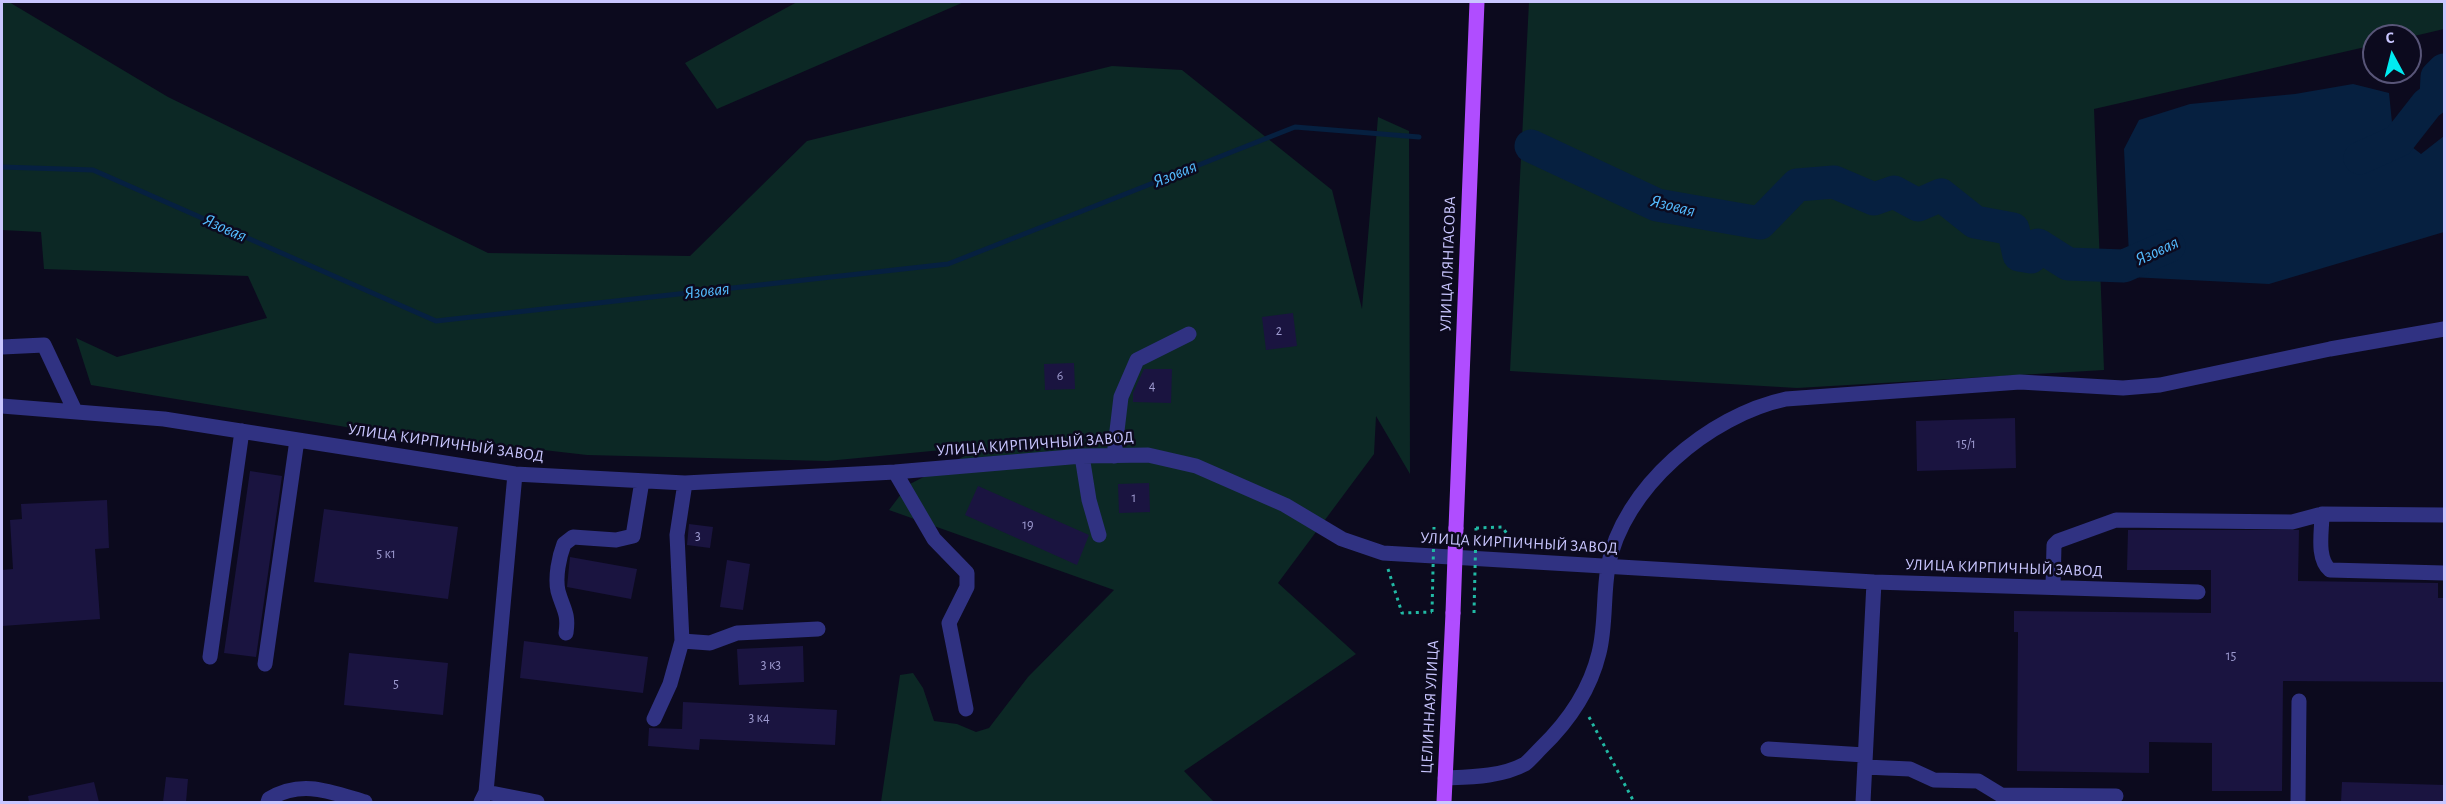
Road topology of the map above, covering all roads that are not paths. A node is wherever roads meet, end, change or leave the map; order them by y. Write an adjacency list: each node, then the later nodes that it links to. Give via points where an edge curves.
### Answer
1 (1477, 2): 23 (main road, УЛИЦА ЛЯНГАСОВА, bridge)
2 (2445, 329): 18 (street, via 2160,385 2123,388 2020,382 1786,399 1759,405 1727,420 1664,467 1628,512)
3 (1189, 334): 10 (street, via 1137,360 1121,397)
4 (2, 347): 6 (street, via 44,345)
5 (2, 406): 6 (street, УЛИЦА КИРПИЧНЫЙ ЗАВОД)
6 (75, 411): 7 (street, УЛИЦА КИРПИЧНЫЙ ЗАВОД)
7 (242, 431): 8 (street, УЛИЦА КИРПИЧНЫЙ ЗАВОД); 27 (street)
8 (297, 440): 12 (street, УЛИЦА КИРПИЧНЫЙ ЗАВОД); 28 (street)
9 (1082, 456): 10 (street, УЛИЦА КИРПИЧНЫЙ ЗАВОД); 11 (street, УЛИЦА КИРПИЧНЫЙ ЗАВОД); 17 (street)
10 (1114, 456): 18 (street, УЛИЦА КИРПИЧНЫЙ ЗАВОД, via 1148,455 1196,466 1285,505 1342,539 1383,553)
11 (895, 472): 14 (street, УЛИЦА КИРПИЧНЫЙ ЗАВОД); 30 (street, via 934,540 967,573 967,586 949,623)
12 (515, 474): 13 (street, УЛИЦА КИРПИЧНЫЙ ЗАВОД); 36 (street)
13 (642, 481): 14 (street, УЛИЦА КИРПИЧНЫЙ ЗАВОД); 25 (street, via 633,536 616,540 573,537 564,544 557,580 567,613)
14 (685, 483): 26 (street, via 677,535)
15 (2322, 514): 16 (street); 19 (street, via 2322,556 2330,570); 21 (street, via 2292,522 2116,520 2054,545)
16 (2445, 515)
17 (1100, 535)
18 (1608, 566): 20 (street, УЛИЦА КИРПИЧНЫЙ ЗАВОД); 34 (street, via 1600,652 1584,694 1557,732 1525,764 1484,776)
19 (2445, 573)
20 (1874, 582): 21 (street, УЛИЦА КИРПИЧНЫЙ ЗАВОД); 33 (street)
21 (2053, 587): 22 (street, УЛИЦА КИРПИЧНЫЙ ЗАВОД)
22 (2198, 591)
23 (1453, 613): 34 (main road, ЦЕЛИННАЯ УЛИЦА)
24 (818, 629): 26 (street, via 737,633 710,643)
25 (566, 633)
26 (682, 641): 31 (street, via 670,684)
27 (210, 657)
28 (265, 664)
29 (2299, 701): 42 (street)
30 (966, 709)
31 (654, 719)
32 (1768, 749): 33 (street)
33 (1865, 761): 35 (street, via 1910,769 1934,780 1978,780 2001,795); 41 (street)
34 (1445, 778): 40 (main road, ЦЕЛИННАЯ УЛИЦА)
35 (2116, 796)
36 (483, 797): 39 (street)
37 (268, 802): 38 (street, via 285,789 321,789)
38 (365, 802)
39 (537, 802)
40 (1444, 802)
41 (1863, 802)
42 (2298, 802)

